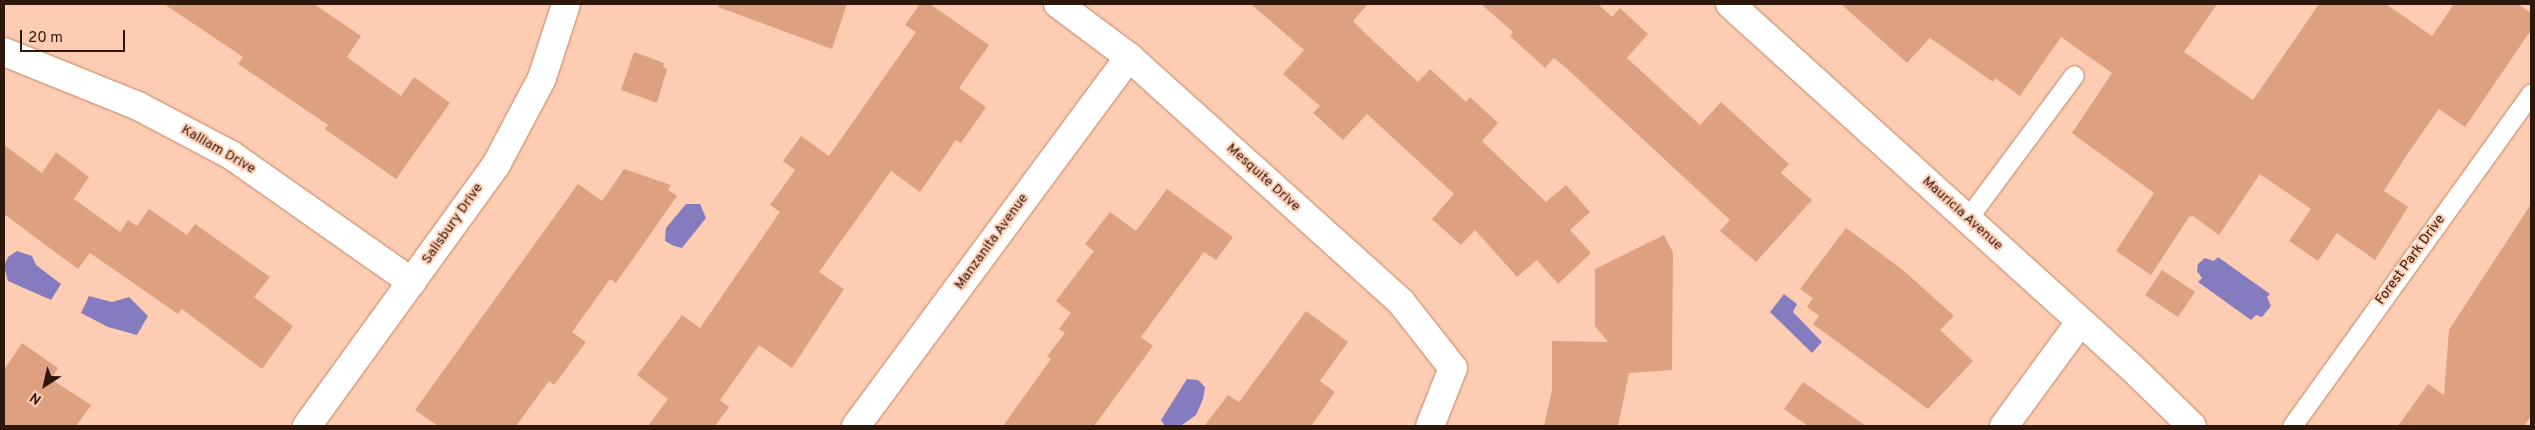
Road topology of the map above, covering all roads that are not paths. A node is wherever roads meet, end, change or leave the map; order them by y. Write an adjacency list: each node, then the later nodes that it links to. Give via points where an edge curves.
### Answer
1 (566, 4): 9 (street, Salisbury Drive, via 542,78 496,165)
2 (1058, 4): 5 (street, Mesquite Drive)
3 (1730, 4): 8 (street, Mauricia Avenue)
4 (4, 52): 9 (street, Kalliam Drive, via 138,106 231,155)
5 (1128, 57): 12 (street, Manzanita Avenue); 13 (street, Mesquite Drive, via 1401,302 1453,368)
6 (2074, 75): 8 (lane)
7 (2531, 93): 16 (lane, Forest Park Drive)
8 (1967, 219): 10 (street, Mauricia Avenue)
9 (412, 282): 11 (street, Salisbury Drive)
10 (2080, 322): 14 (street); 15 (street, Mauricia Avenue)
11 (307, 426)
12 (856, 426)
13 (1430, 426)
14 (2004, 426)
15 (2192, 426)
16 (2292, 426)

